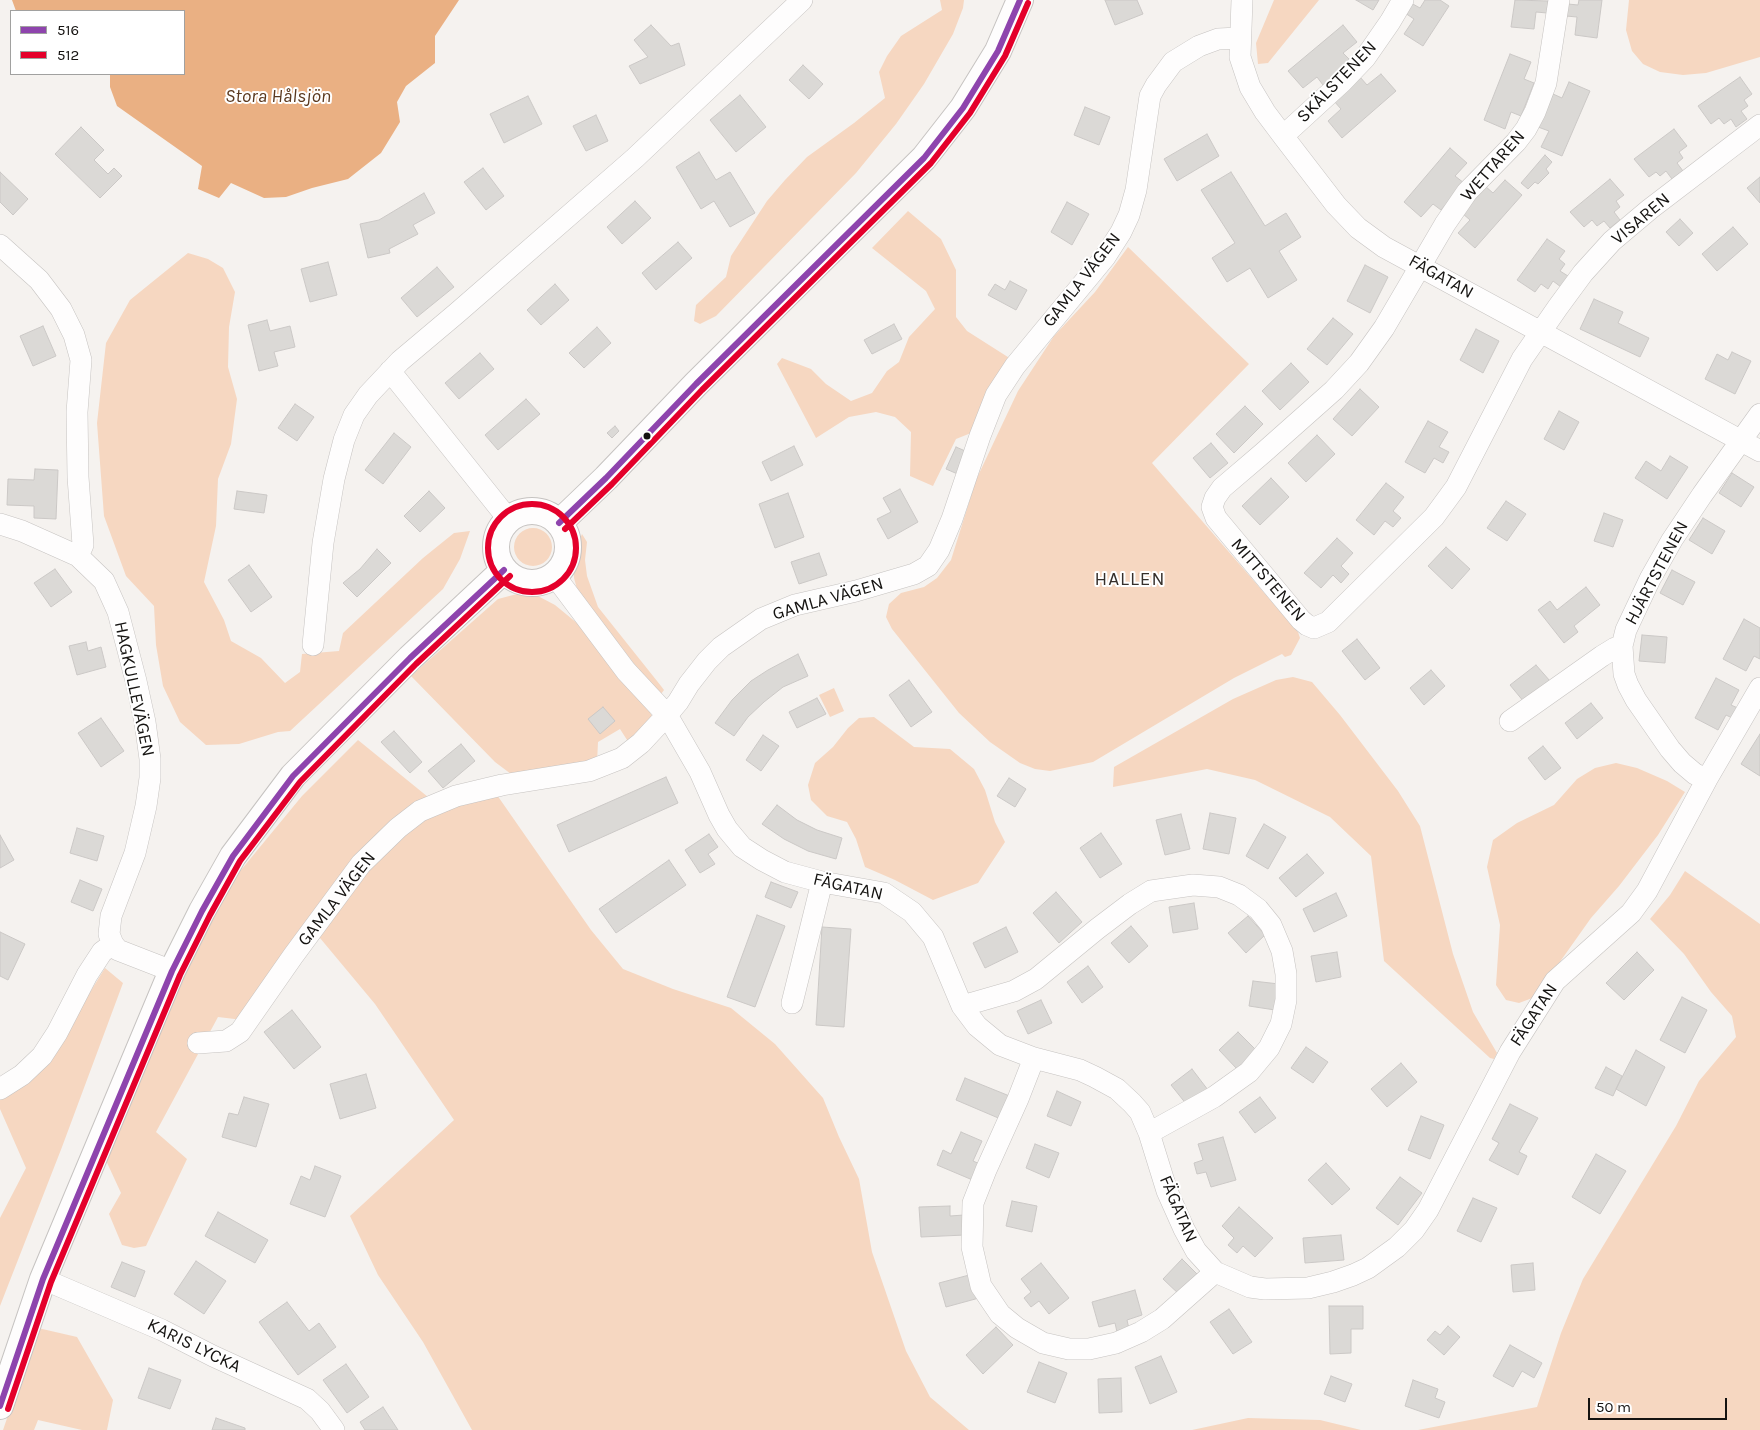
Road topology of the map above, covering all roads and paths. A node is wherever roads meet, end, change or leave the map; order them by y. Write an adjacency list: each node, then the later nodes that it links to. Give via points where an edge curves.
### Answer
1 (802, 0): 12 (street, via 635,158)
2 (1020, 0): 17 (street, via 998,51 964,108 924,158)
3 (1242, 0): 6 (street, FÄGATAN)
4 (1403, 0): 8 (street, SKÄLSTENEN, via 1365,58)
5 (1559, 0): 10 (street, WETTAREN, via 1546,83 1535,112 1516,142 1468,192)
6 (1240, 38): 8 (street, FÄGATAN, via 1240,57 1250,88); 25 (street, GAMLA VÄGEN, via 1218,39 1199,46 1173,62 1156,85 1150,96 1136,190 1121,232 1105,257 1014,366 996,395 952,519 939,550 928,566 914,574 795,605 761,619 707,661)
7 (1760, 125): 11 (street, VISAREN, via 1650,208 1612,241)
8 (1283, 136): 10 (street, FÄGATAN, via 1336,205 1358,228 1384,247)
9 (0, 245): 19 (street, via 39,280 61,309 74,335 81,360 77,412 83,545)
10 (1420, 265): 11 (street, FÄGATAN); 11 (street, MITTSTENEN, via 1384,328 1359,363 1334,390 1222,488 1215,498 1212,508 1216,518 1307,626 1314,628 1328,622 1434,517 1456,488 1522,359)
11 (1540, 332): 14 (street, FÄGATAN)
12 (390, 371): 16 (street); 22 (street, via 363,401 344,440 323,543)
13 (1760, 414): 14 (street, HJÄRTSTENEN)
14 (1741, 441): 15 (street, FÄGATAN); 23 (street, HJÄRTSTENEN, via 1661,559 1626,630)
15 (1760, 451)
16 (509, 520): 17 (street, via 533,512); 20 (street, via 500,530 496,544)
17 (559, 523): 21 (street, via 567,551 562,567)
18 (0, 524): 19 (street, HAGKULLEVÄGEN)
19 (78, 556): 29 (street, HAGKULLEVÄGEN, via 104,581 118,612 138,690 150,759 146,806 135,853 111,916)
20 (504, 570): 21 (street, via 517,580 528,583); 30 (street, via 416,652 293,776 233,856)
21 (554, 575): 25 (street, FÄGATAN, via 626,671)
22 (313, 645)
23 (1622, 646): 26 (street, via 1602,656); 27 (street, HJÄRTSTENEN, via 1624,674 1636,700 1682,763)
24 (1760, 688): 27 (street, FÄGATAN)
25 (667, 715): 28 (street, FÄGATAN, via 700,772 718,815 742,847 785,872); 33 (street, GAMLA VÄGEN, via 622,758 589,771 502,785 456,796 420,811 360,864 240,1032 226,1041)
26 (1510, 721)
27 (1706, 779): 37 (street, FÄGATAN, via 1647,891 1631,913 1555,981 1510,1052 1428,1210 1414,1230 1368,1268 1308,1288 1250,1287)
28 (822, 882): 31 (street); 32 (street, FÄGATAN, via 884,893 912,912 933,937)
29 (113, 944): 30 (street, via 118,950); 35 (street, via 102,952 87,975 42,1056 22,1076)
30 (172, 970): 38 (street)
31 (792, 1003)
32 (962, 1006): 34 (street, FÄGATAN, via 977,1026 1000,1045); 36 (street, via 1014,991 1036,979 1097,929 1151,891 1193,885 1219,887 1239,895 1258,909 1271,925 1282,951 1286,1000 1281,1024 1269,1048 1249,1072 1206,1102)
33 (198, 1043)
34 (1034, 1058): 36 (street, FÄGATAN, via 1080,1070 1117,1089 1140,1112); 37 (street, via 973,1203 972,1247 981,1286 1000,1314 1043,1343 1069,1349 1089,1349 1141,1332 1162,1319)
35 (0, 1089)
36 (1149, 1133): 37 (street, FÄGATAN, via 1167,1191 1184,1229 1196,1251)
37 (1215, 1272)
38 (43, 1279): 39 (street); 40 (street, KARIS LYCKA, via 162,1330 307,1399)
39 (0, 1406)
40 (334, 1430)

